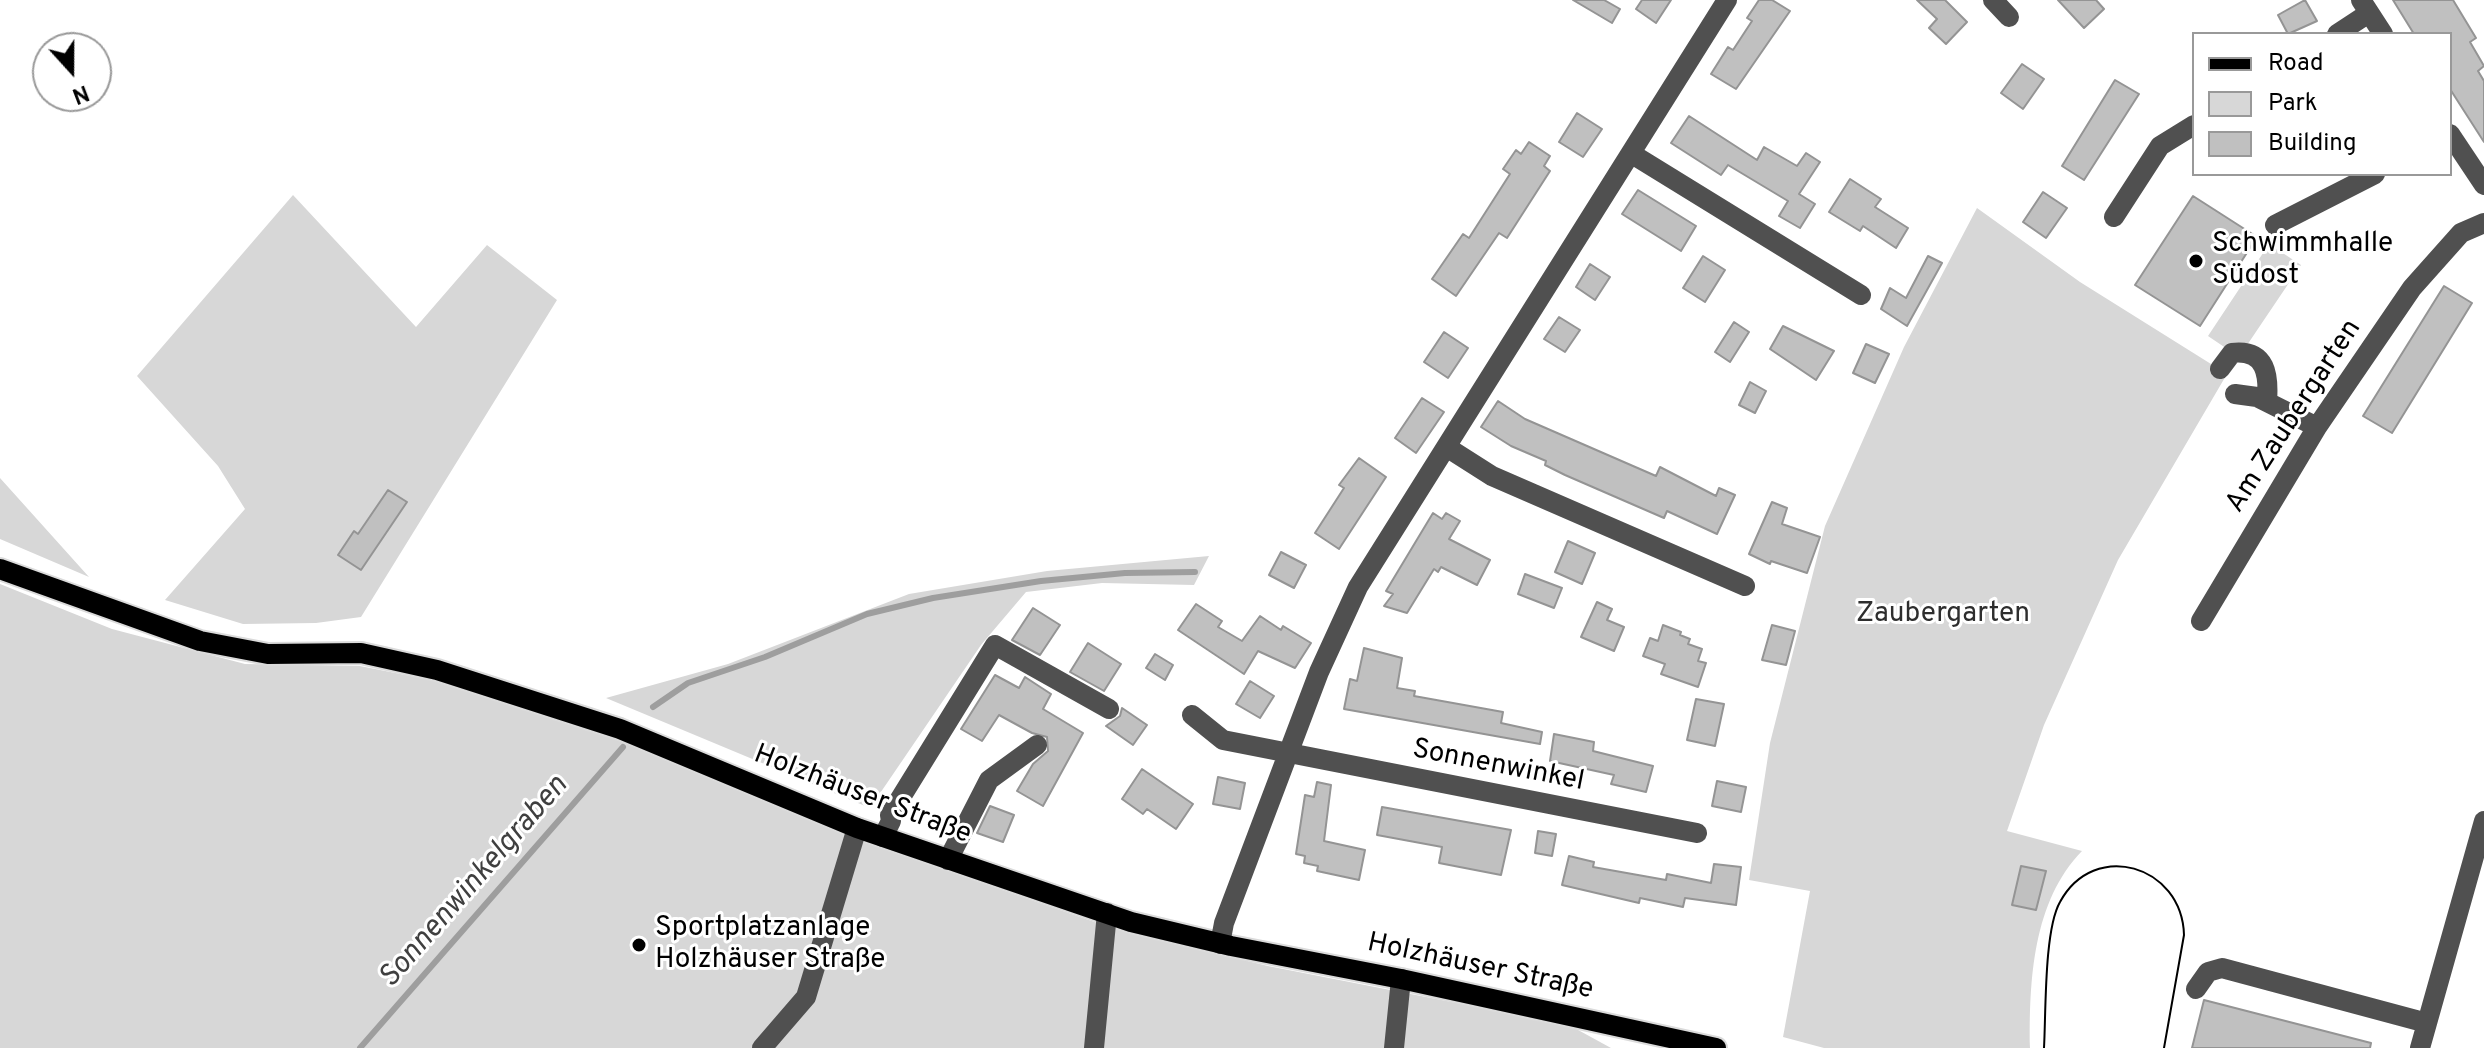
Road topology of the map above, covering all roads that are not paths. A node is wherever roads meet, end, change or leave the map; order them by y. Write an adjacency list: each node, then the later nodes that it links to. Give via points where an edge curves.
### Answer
1 (1727, 0): 9 (street)
2 (1993, 0): 4 (street)
3 (2365, 7): 5 (street); 6 (street)
4 (2009, 17)
5 (2339, 32)
6 (2382, 32)
7 (2192, 126): 12 (street, via 2160,146)
8 (2452, 138): 11 (street)
9 (1632, 154): 15 (street); 20 (street)
10 (2371, 176): 14 (street)
11 (2484, 185)
12 (2114, 217)
13 (2484, 223): 19 (street, Am Zaubergarten, via 2461,233 2412,288)
14 (2275, 225)
15 (1861, 295)
16 (2220, 369): 18 (street, via 2232,353 2243,351 2262,364 2269,376)
17 (2235, 394): 18 (street)
18 (2267, 402): 19 (street)
19 (2317, 427): 23 (street, Am Zaubergarten)
20 (1448, 448): 22 (street, via 1492,476); 27 (street, via 1358,587)
21 (0, 569): 29 (main road, Holzhäuser Straße, via 200,641 268,654 361,653 437,670 620,729)
22 (1745, 586)
23 (2201, 621)
24 (1109, 709): 31 (street, via 995,645 914,772)
25 (1192, 715): 27 (street, Sonnenwinkel, via 1223,740)
26 (1037, 745): 32 (street, via 989,780)
27 (1288, 755): 30 (street, Sonnenwinkel); 34 (street)
28 (2484, 821): 37 (street)
29 (857, 828): 31 (main road, Holzhäuser Straße); 38 (street, via 806,997)
30 (1697, 833)
31 (883, 837): 32 (main road, Holzhäuser Straße)
32 (948, 860): 33 (main road, Holzhäuser Straße)
33 (1107, 913): 34 (main road, Holzhäuser Straße); 39 (street)
34 (1220, 944): 35 (main road, Holzhäuser Straße)
35 (1401, 979): 40 (street); 41 (main road, Holzhäuser Straße)
36 (2196, 989): 37 (street, via 2208,972 2222,968)
37 (2427, 1023): 42 (street)
38 (762, 1048)
39 (1094, 1048)
40 (1394, 1048)
41 (1716, 1048)
42 (2420, 1048)

